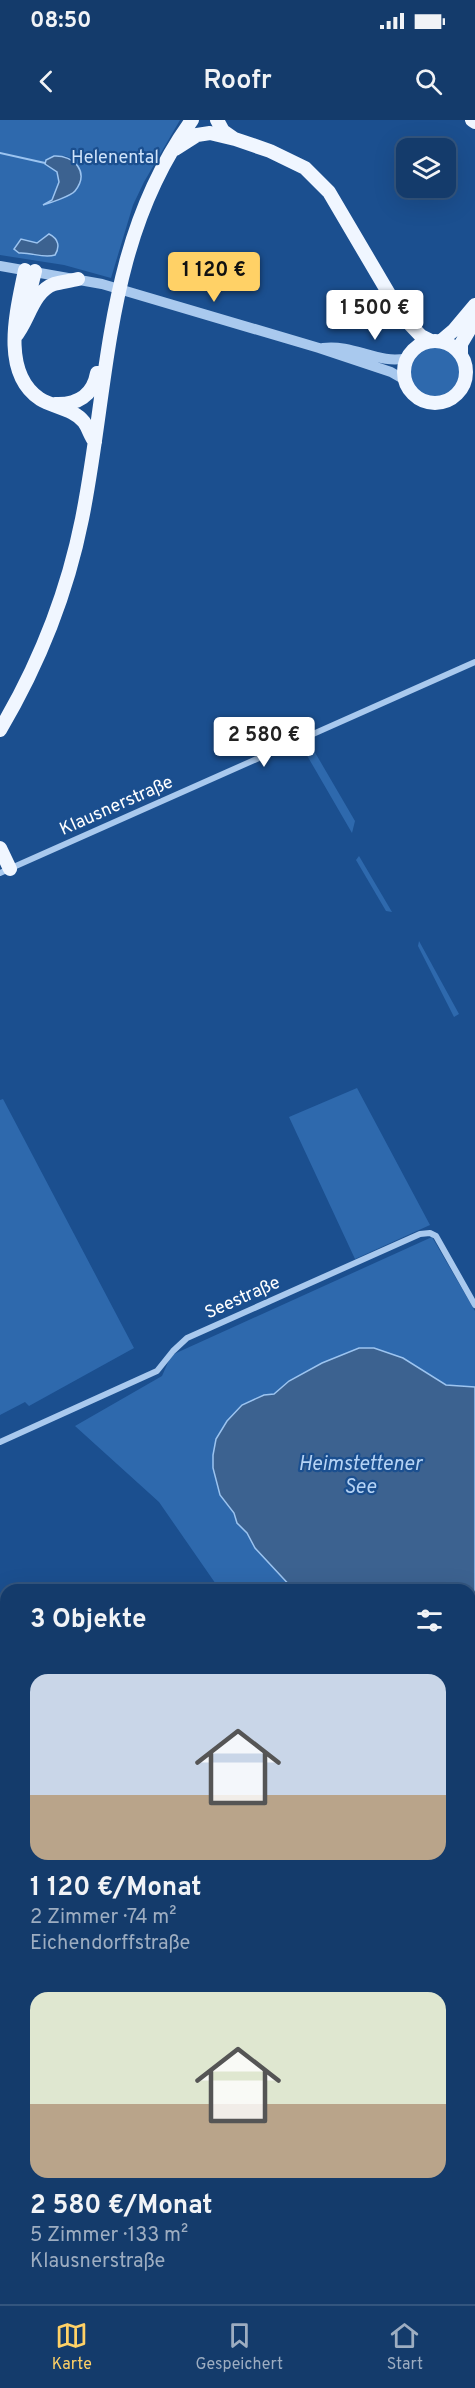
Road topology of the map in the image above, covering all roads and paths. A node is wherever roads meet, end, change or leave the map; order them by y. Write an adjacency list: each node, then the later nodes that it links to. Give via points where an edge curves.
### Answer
1 (192, 120): 4 (main road)
2 (217, 120): 3 (main road, via 223,131)
3 (235, 139): 4 (main road, via 197,135); 9 (main road, via 291,160 320,182)
4 (173, 150): 12 (main road, via 143,209 128,251)
5 (0, 266): 6 (street)
6 (30, 271): 7 (street); 11 (main road, via 14,326)
7 (78, 279): 11 (main road, via 44,290); 14 (street)
8 (475, 305): 13 (main road, via 454,330)
9 (402, 316): 13 (main road, via 422,336); 16 (main road)
10 (475, 320): 15 (main road)
11 (15, 338): 18 (main road, via 16,366 23,383)
12 (108, 341): 18 (main road, via 93,388 87,395 72,403); 19 (main road)
13 (436, 341): 15 (main road, via 452,345); 16 (main road, via 417,346)
14 (319, 348): 16 (street, via 344,347 393,360); 17 (street)
15 (460, 353): 17 (main road, via 466,367 465,381 448,400 420,399)
16 (409, 355): 17 (main road)
17 (405, 380)
18 (50, 404): 19 (main road, via 83,421)
19 (95, 442): 21 (main road, via 80,528 58,608 35,665)
20 (475, 662): 23 (street, Klausnerstraße)
21 (0, 730)
22 (0, 848): 23 (main road)
23 (5, 871)
24 (475, 1305): 25 (street, Seestraße, via 436,1236 420,1234 187,1338 158,1371)
25 (0, 1442)

